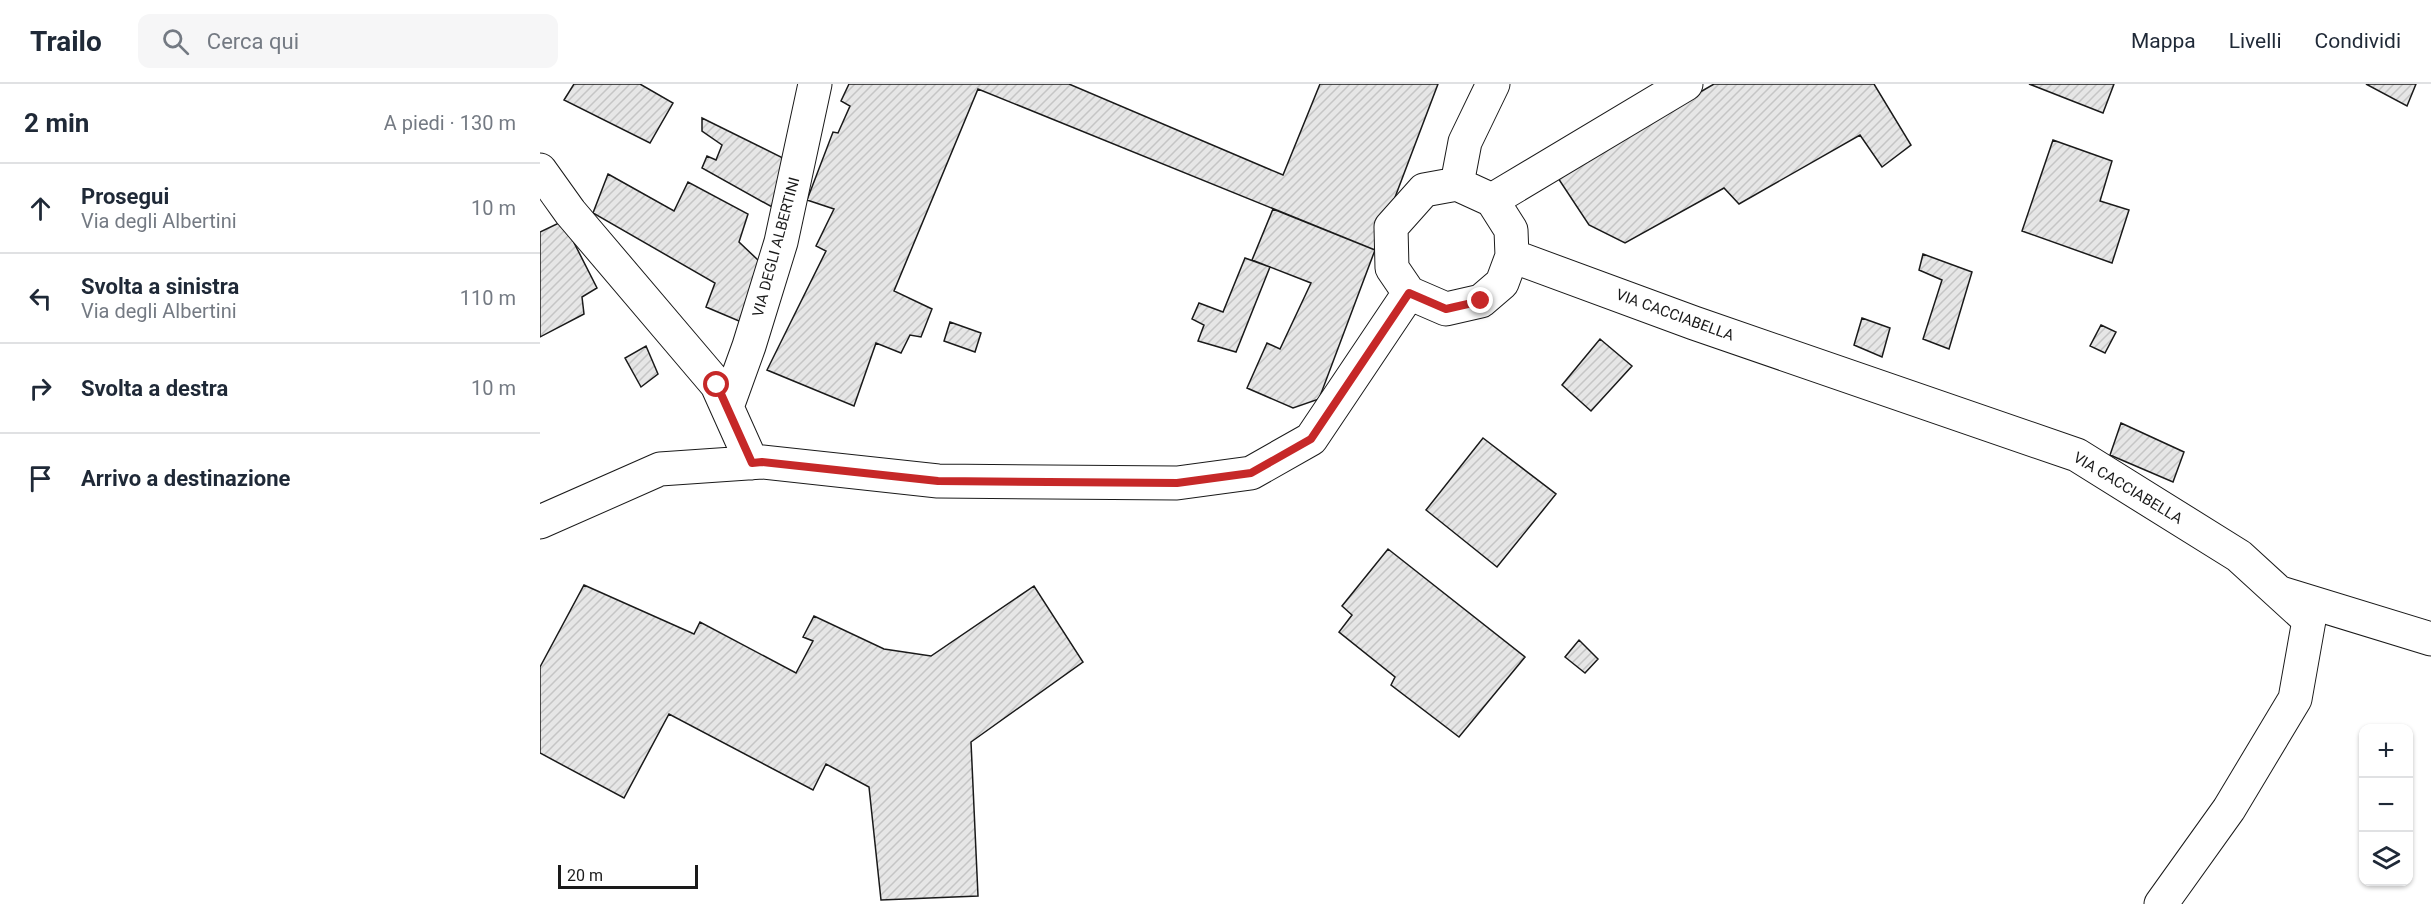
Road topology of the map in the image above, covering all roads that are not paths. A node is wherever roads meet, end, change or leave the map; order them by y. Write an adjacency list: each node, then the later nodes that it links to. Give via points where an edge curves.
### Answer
1 (815, 84): 9 (street, VIA DEGLI ALBERTINI, via 781,242)
2 (1493, 84): 5 (street, via 1465,142)
3 (1686, 84): 6 (street)
4 (540, 170): 9 (street, via 570,212 717,385)
5 (1457, 184): 6 (street); 8 (street, via 1424,190 1391,227 1392,268)
6 (1492, 200): 7 (street, via 1511,230)
7 (1512, 256): 8 (street, via 1502,282 1481,301 1446,309); 12 (street, VIA CACCIABELLA, via 2078,455 2239,556)
8 (1409, 293): 10 (street, via 1311,439 1251,473 1177,483 938,481)
9 (727, 407): 10 (street)
10 (752, 463): 11 (street, via 660,469)
11 (540, 522)
12 (2277, 592): 13 (street); 14 (street, VIA CACCIABELLA, via 2308,620 2295,699 2229,809)
13 (2431, 639)
14 (2161, 904)

